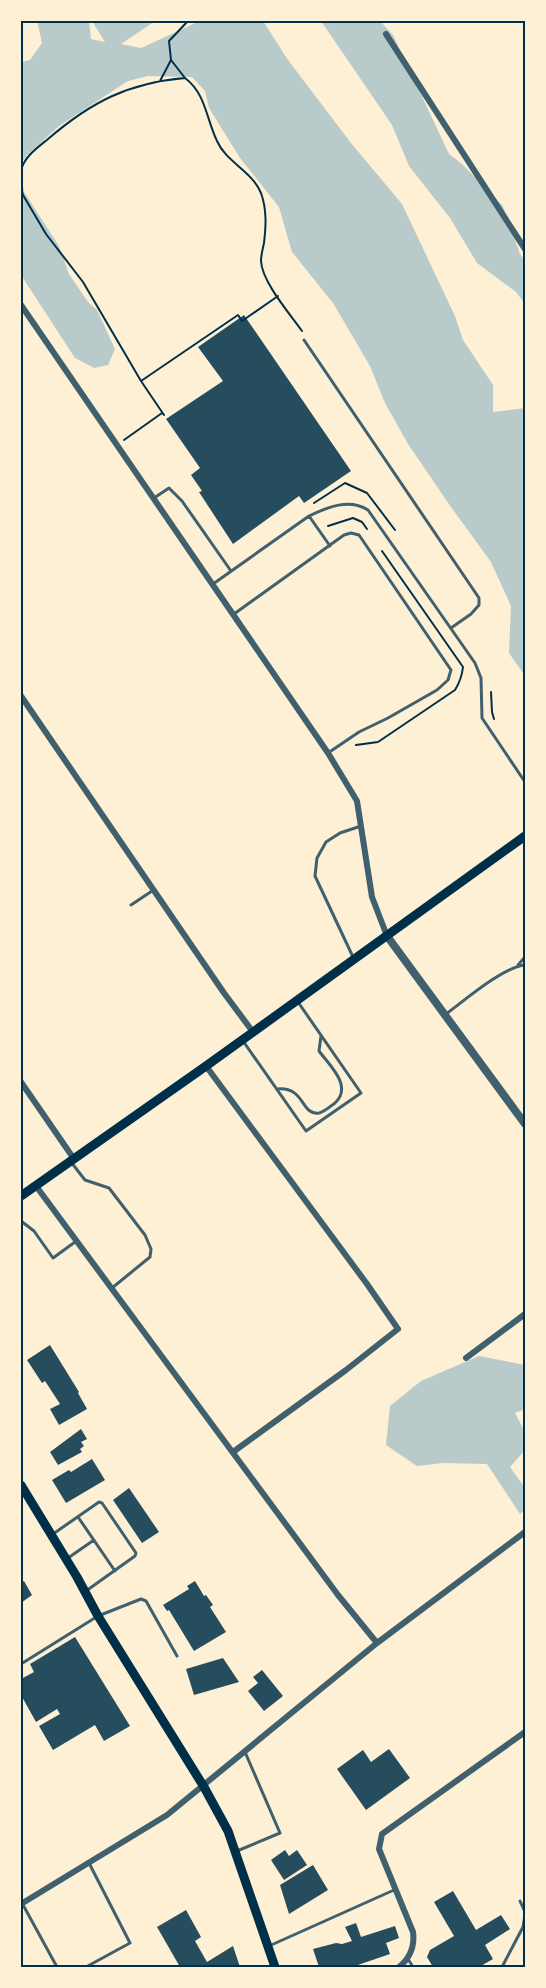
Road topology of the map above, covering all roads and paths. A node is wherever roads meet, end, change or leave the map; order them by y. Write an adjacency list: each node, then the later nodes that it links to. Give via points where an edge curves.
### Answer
1 (188, 21): 3 (path, via 169,41)
2 (386, 34): 8 (street)
3 (171, 60): 4 (path); 5 (path)
4 (184, 78): 5 (path); 9 (path, via 199,91 221,151 260,192 267,223 261,261)
5 (160, 81): 6 (path, via 112,94 97,103 32,152)
6 (21, 170)
7 (21, 187): 12 (path, via 46,234 83,282)
8 (525, 249)
9 (278, 296): 11 (path, via 304,334); 12 (path, via 242,321 238,315)
10 (21, 305): 14 (street)
11 (304, 340): 20 (lane, via 479,598 479,605 471,614)
12 (141, 381): 13 (path, via 163,414)
13 (130, 435)
14 (154, 498): 17 (lane, via 169,488); 18 (street)
15 (309, 516): 16 (lane); 17 (lane); 20 (lane, via 346,504 358,504 368,510)
16 (330, 546): 19 (lane); 22 (lane, via 344,535 359,535 451,670 438,690)
17 (231, 571): 18 (lane)
18 (213, 584): 19 (street)
19 (234, 614): 22 (street)
20 (450, 627): 23 (lane, via 479,670 482,718)
21 (21, 696): 26 (street)
22 (328, 753): 24 (street, via 357,801)
23 (525, 782)
24 (362, 826): 28 (street, via 372,897); 30 (lane, via 326,842 316,858 315,876)
25 (525, 836): 28 (main road)
26 (153, 890): 27 (lane); 35 (street)
27 (131, 905)
28 (387, 936): 30 (main road); 34 (street)
29 (525, 957): 31 (lane)
30 (354, 959): 33 (main road)
31 (518, 965): 32 (lane); 34 (lane)
32 (525, 965)
33 (297, 1000): 35 (main road); 36 (lane)
34 (445, 1015): 42 (street)
35 (253, 1032): 37 (main road)
36 (321, 1035): 40 (lane, via 319,1051 340,1079 341,1097 319,1113 311,1112 295,1092); 40 (lane, via 361,1093 306,1131)
37 (242, 1040): 38 (main road); 40 (lane)
38 (206, 1066): 43 (main road); 51 (street, via 398,1329)
39 (21, 1082): 41 (street)
40 (277, 1089)
41 (24, 1093): 43 (street)
42 (525, 1124)
43 (72, 1160): 44 (main road); 48 (lane, via 85,1180 109,1188 151,1249 150,1257)
44 (36, 1186): 45 (main road); 47 (street)
45 (21, 1196)
46 (21, 1221): 47 (lane, via 34,1231 53,1258)
47 (77, 1241): 48 (street)
48 (112, 1288): 51 (street)
49 (525, 1314): 50 (street)
50 (466, 1358)
51 (233, 1452): 61 (street)
52 (22, 1488): 55 (main road)
53 (78, 1517): 55 (lane); 56 (lane); 58 (lane, via 102,1503 136,1553)
54 (525, 1532): 61 (street)
55 (52, 1535): 57 (main road)
56 (94, 1540): 57 (lane); 58 (lane)
57 (66, 1559): 59 (main road)
58 (115, 1571): 59 (lane)
59 (85, 1592): 60 (main road)
60 (98, 1616): 62 (lane, via 141,1599 146,1601); 63 (lane); 66 (main road)
61 (377, 1643): 65 (street)
62 (177, 1656)
63 (21, 1664)
64 (525, 1732): 69 (street, via 381,1834 379,1849)
65 (245, 1752): 66 (street); 67 (lane, via 280,1833)
66 (204, 1787): 67 (main road); 68 (street)
67 (235, 1852): 73 (main road)
68 (89, 1863): 71 (street); 76 (lane, via 130,1943)
69 (396, 1889): 73 (lane); 74 (street, via 413,1932)
70 (520, 1901): 72 (lane)
71 (21, 1903): 75 (lane)
72 (525, 1913): 80 (lane, via 523,1927)
73 (267, 1946): 77 (main road)
74 (408, 1959): 78 (street); 79 (lane)
75 (57, 1967)
76 (86, 1967)
77 (275, 1967)
78 (399, 1967)
79 (413, 1967)
80 (502, 1967)

